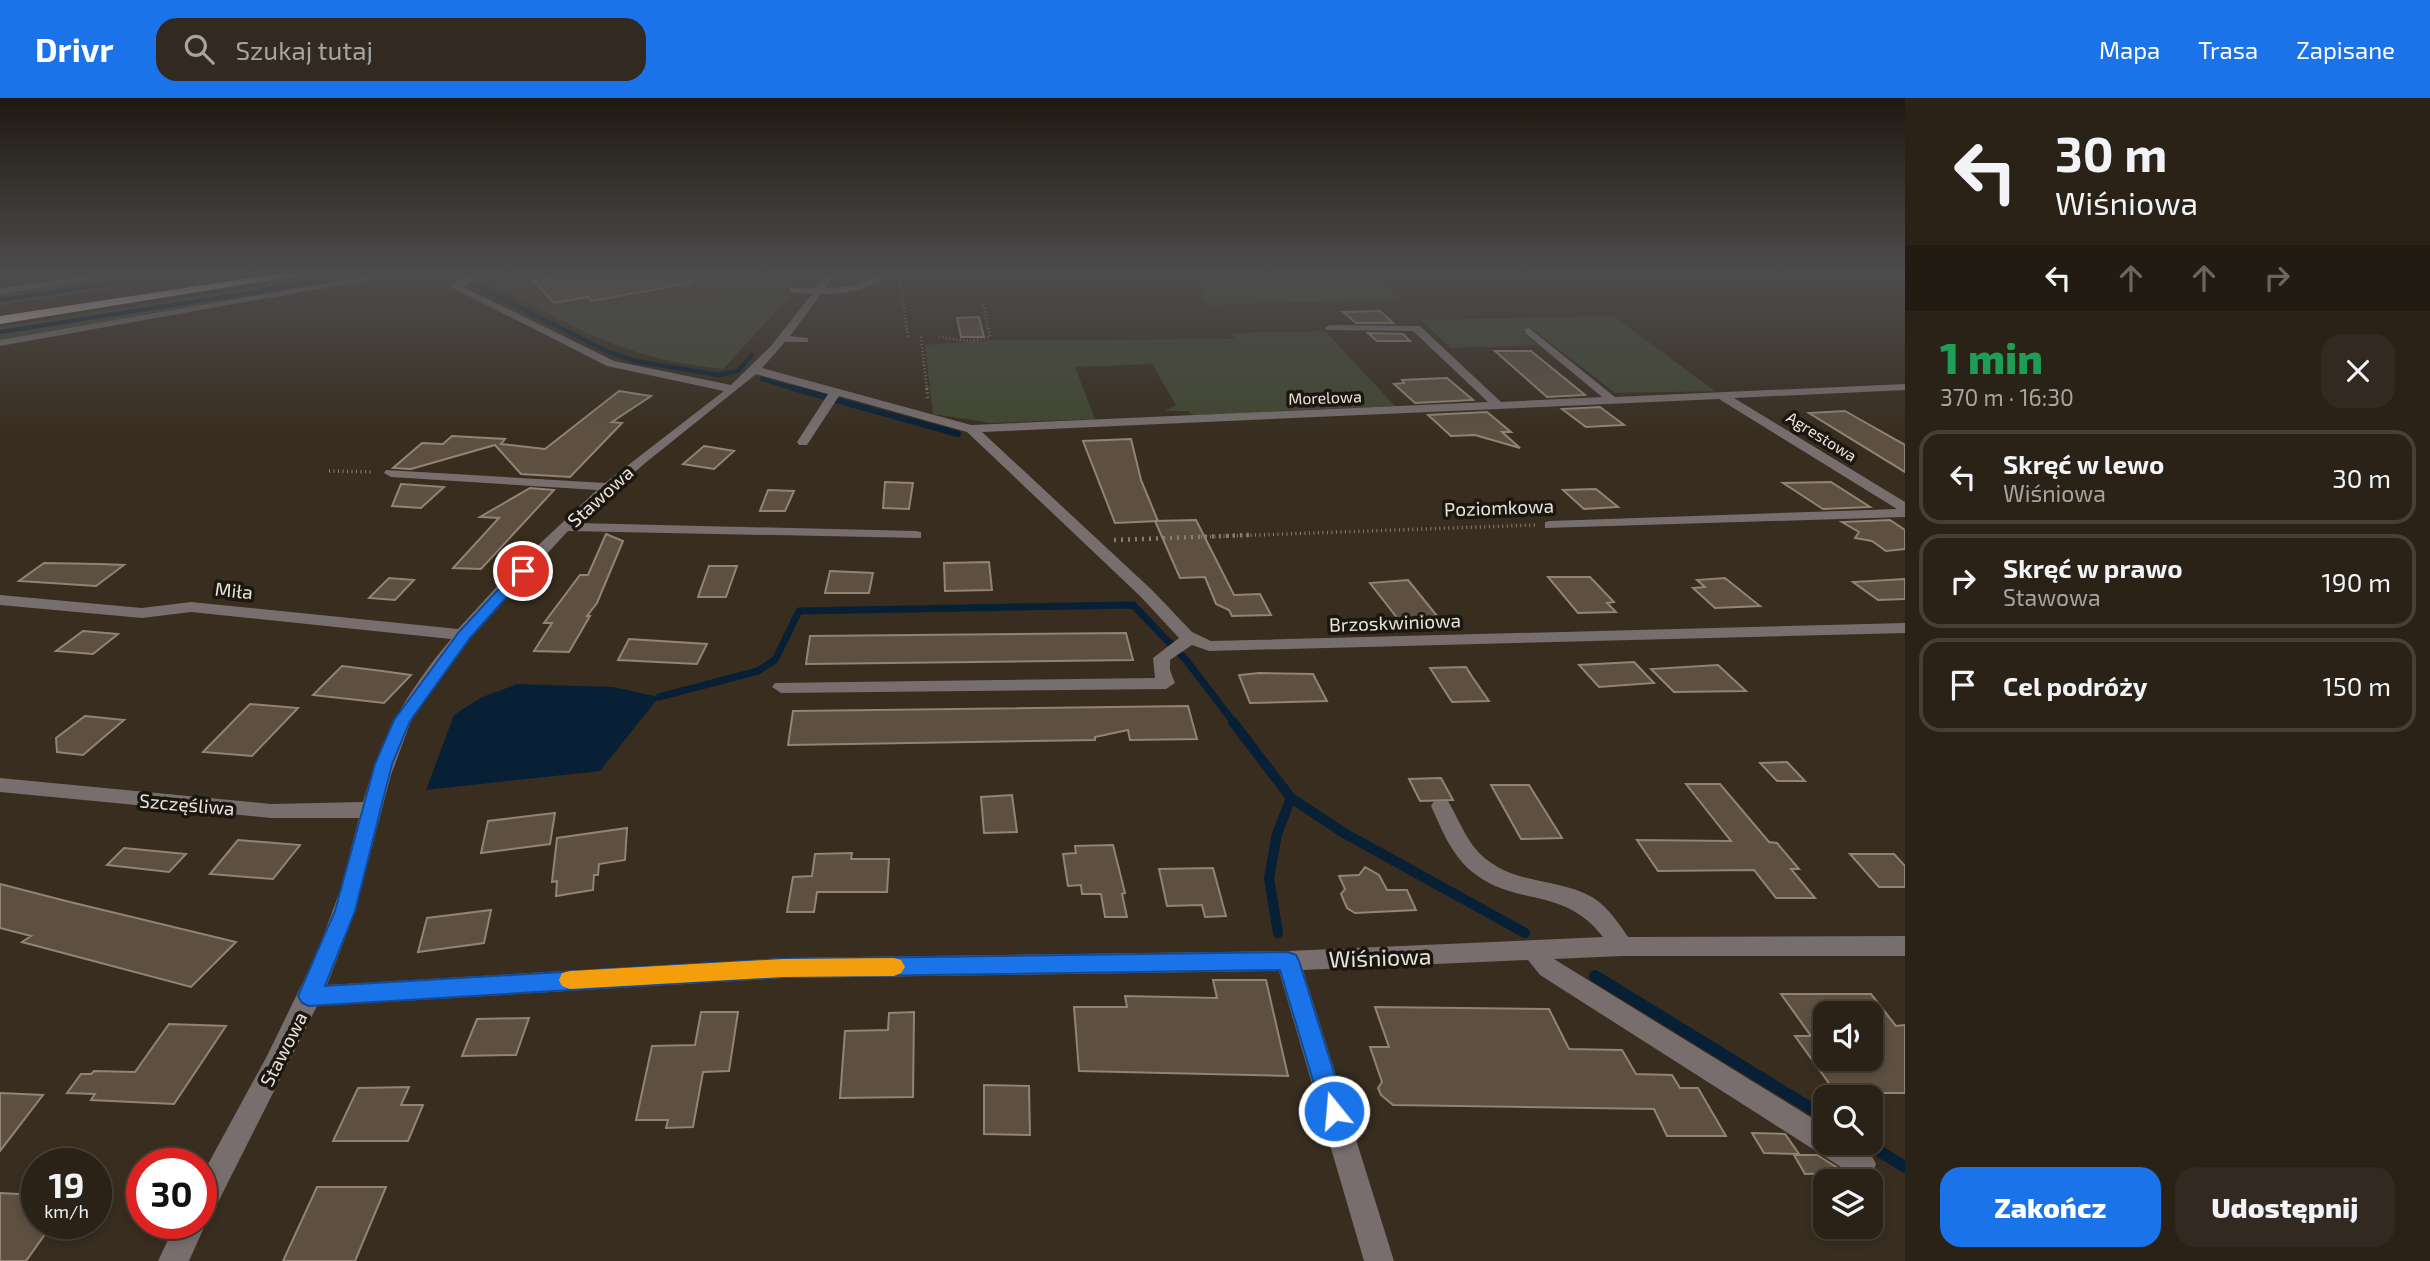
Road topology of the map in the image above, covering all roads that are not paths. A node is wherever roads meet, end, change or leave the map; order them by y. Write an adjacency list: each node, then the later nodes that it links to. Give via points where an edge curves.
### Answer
1 (96, 326): 8 (street)
2 (536, 326): 11 (street, via 611,363)
3 (790, 326): 6 (street, Stawowa)
4 (1330, 328): 15 (street, via 1416,328)
5 (1529, 331): 14 (street)
6 (780, 339): 7 (street); 9 (street, Stawowa)
7 (804, 340)
8 (0, 343)
9 (755, 370): 11 (street, Stawowa); 12 (street, Morelowa)
10 (1905, 387): 13 (street, Morelowa)
11 (733, 389): 19 (street, Stawowa)
12 (834, 394): 16 (street, Morelowa); 17 (street)
13 (1721, 395): 14 (street, Morelowa); 20 (street, Agrestowa)
14 (1612, 400): 15 (street, Morelowa)
15 (1499, 406): 16 (street, Morelowa)
16 (971, 429): 27 (street, Brzoskwiniowa)
17 (803, 442)
18 (391, 473): 19 (street)
19 (610, 487): 22 (street, Stawowa)
20 (1905, 510): 21 (street, Poziomkowa)
21 (1550, 524)
22 (566, 527): 23 (street); 26 (street, Stawowa)
23 (916, 536)
24 (0, 600): 26 (street, Miła, via 142,613 191,607)
25 (1905, 628): 27 (street, Brzoskwiniowa, via 1225,648)
26 (465, 635): 31 (street, Stawowa, via 402,720 384,764)
27 (1190, 638): 28 (street, via 1162,657 1166,683)
28 (781, 687)
29 (0, 785): 31 (street, Szczęśliwa, via 271,811)
30 (1441, 806): 32 (street, via 1463,848 1485,870 1509,882 1580,902 1605,923)
31 (374, 808): 36 (street, Stawowa, via 345,911)
32 (1622, 946): 33 (street, Wiśniowa); 34 (street, Wiśniowa)
33 (1905, 946)
34 (1535, 951): 35 (street, Wiśniowa); 37 (street, via 1548,968)
35 (1288, 961): 36 (street, Wiśniowa, via 783,968); 43 (street)
36 (309, 996): 40 (street, Stawowa)
37 (1813, 1133)
38 (1848, 1155): 39 (street)
39 (1862, 1164)
40 (217, 1175)
41 (184, 1239): 42 (street)
42 (173, 1261)
43 (1379, 1261)

